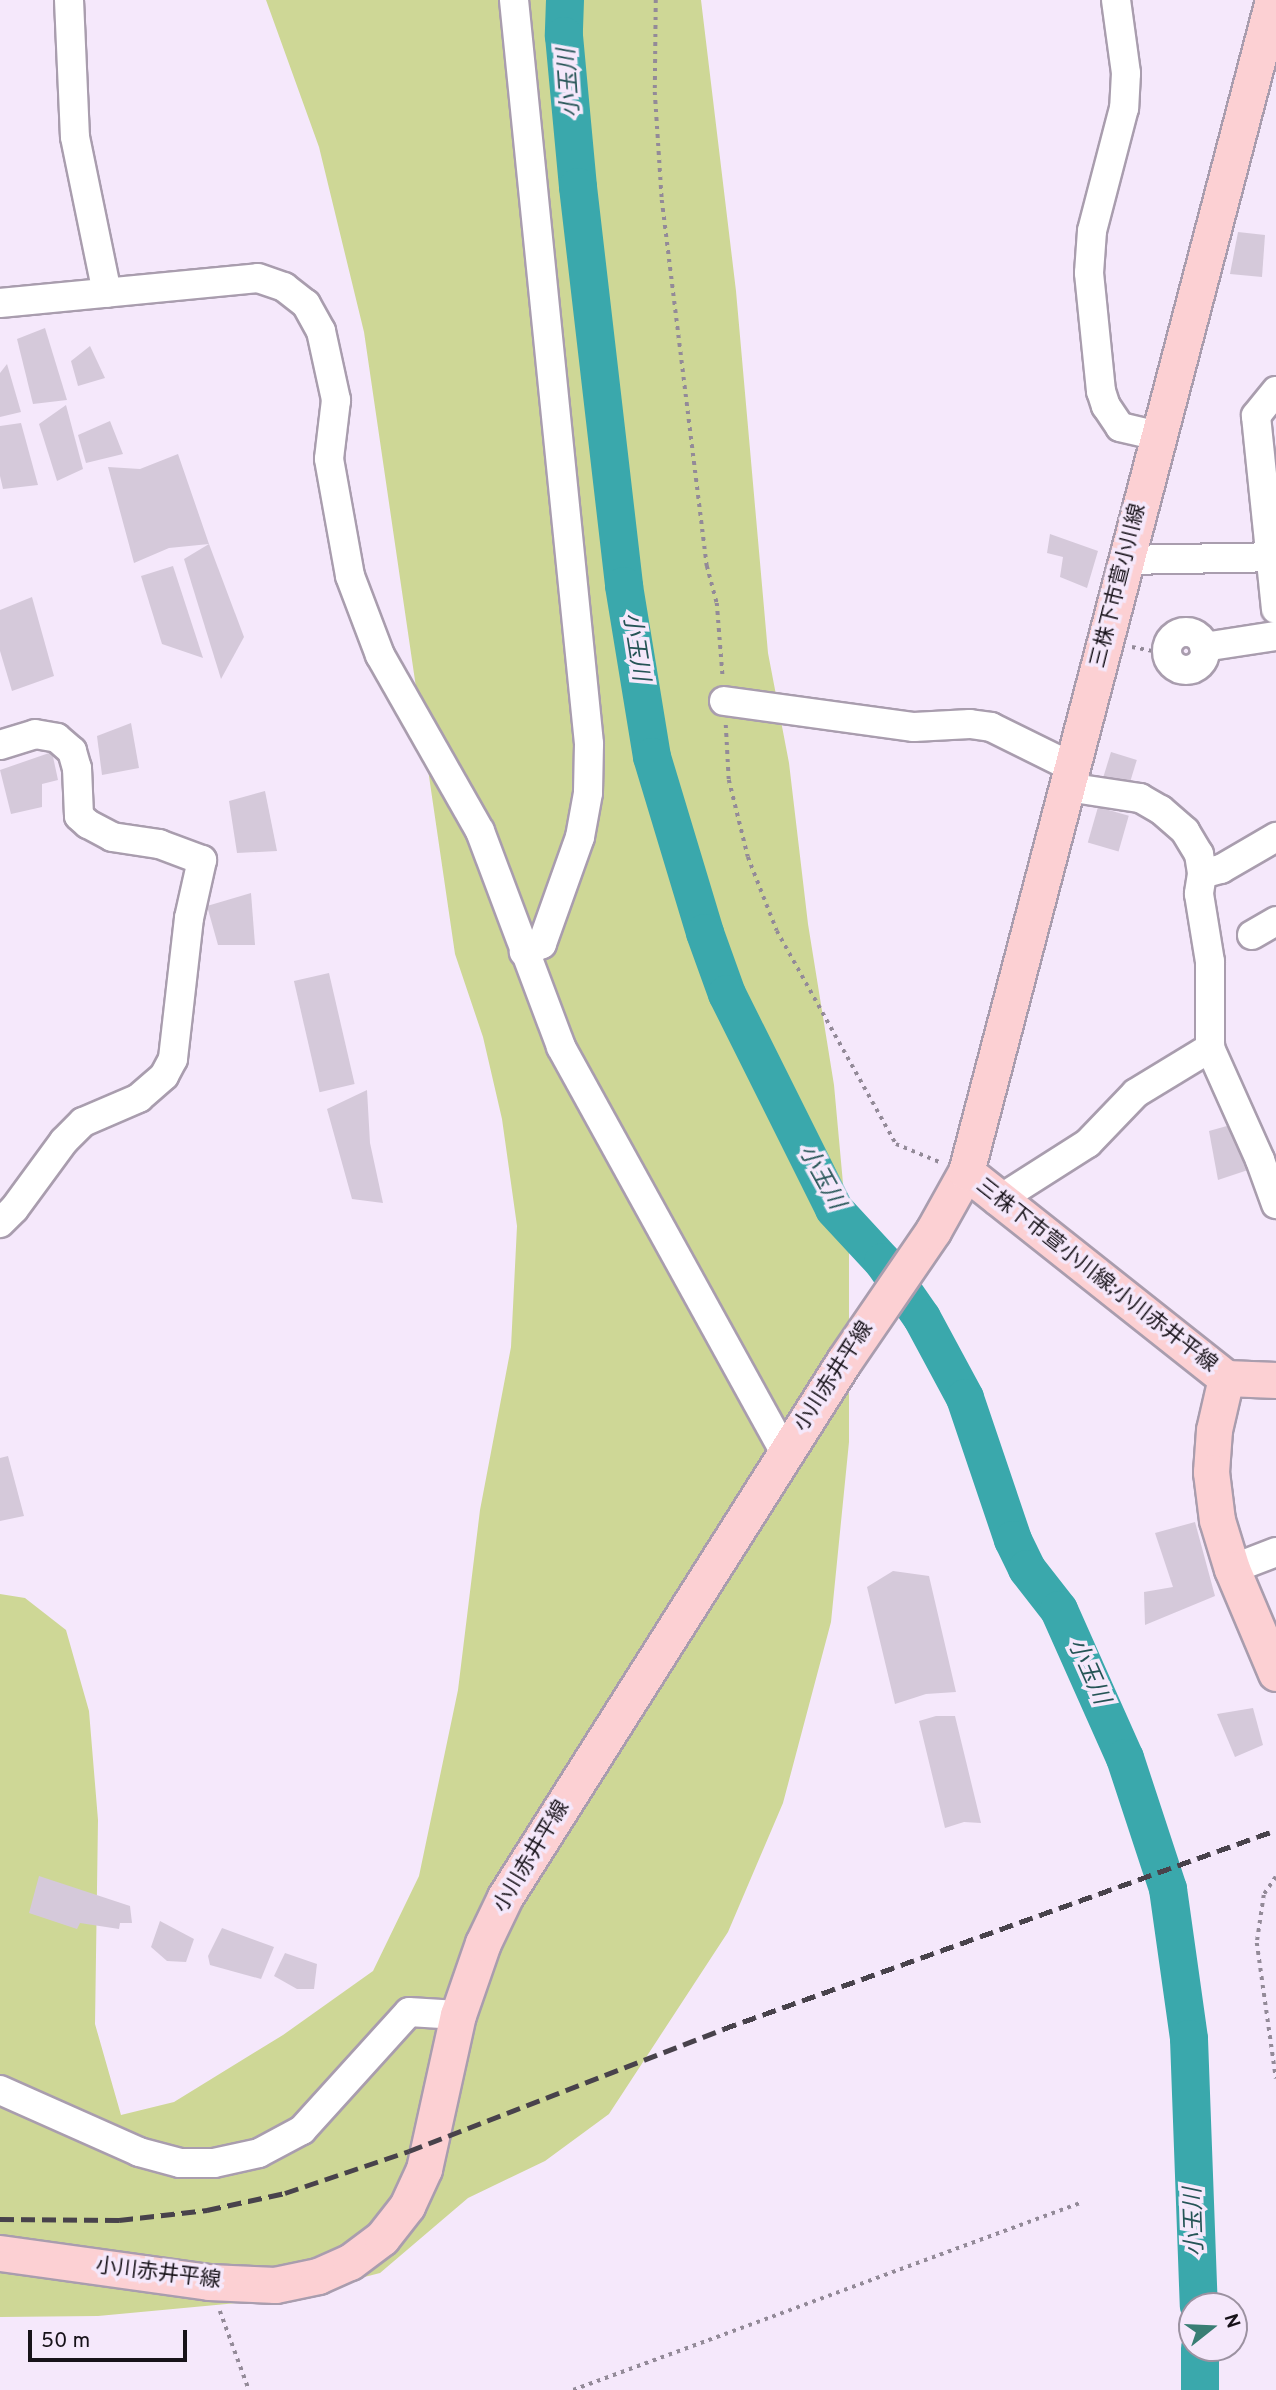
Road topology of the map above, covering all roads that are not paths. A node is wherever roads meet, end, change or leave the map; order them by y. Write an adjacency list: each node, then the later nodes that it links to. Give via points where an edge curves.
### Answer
1 (69, 0): 6 (street, via 75,137)
2 (514, 0): 22 (street, via 589,744 588,793 580,837 542,944)
3 (1116, 0): 9 (street, via 1126,73 1124,108 1092,231 1090,286 1106,406 1120,427)
4 (1273, 0): 5 (main road, 三株下市萱小川線)
5 (1266, 70): 9 (main road, 三株下市萱小川線)
6 (107, 293): 7 (street); 22 (street, via 258,278 284,287 306,304 321,331 336,400 329,459 350,576 380,655 480,831)
7 (0, 303)
8 (1276, 391): 10 (street, via 1256,416)
9 (1158, 436): 11 (main road, 三株下市萱小川線)
10 (1272, 558): 11 (street); 12 (street)
11 (1125, 560): 17 (main road, 三株下市萱小川線)
12 (1276, 609)
13 (1276, 636): 14 (street, via 1204,647 1192,633 1179,633 1169,641)
14 (1167, 654)
15 (724, 701): 17 (street, via 914,727 991,727)
16 (0, 745): 27 (street, via 35,734 57,738 72,751 79,816 88,824 111,837 159,844 202,860 189,918 173,1059 164,1076 139,1098 83,1122)
17 (1070, 777): 19 (street, via 1140,798 1161,810 1185,831 1199,854); 24 (main road, 三株下市萱小川線)
18 (1276, 837): 19 (street, via 1221,869)
19 (1202, 874): 23 (street, via 1199,894 1210,961)
20 (1276, 921): 21 (street)
21 (1252, 935)
22 (523, 952): 30 (street, via 561,1047)
23 (1210, 1048): 25 (street, via 1136,1093 1088,1143); 26 (street)
24 (965, 1172): 25 (main road, 三株下市萱小川線;小川赤井平線); 30 (main road, 小川赤井平線, via 933,1231)
25 (997, 1201): 28 (main road, 三株下市萱小川線;小川赤井平線)
26 (1276, 1204)
27 (0, 1223)
28 (1226, 1378): 29 (main road); 32 (main road, via 1214,1430 1211,1472 1217,1520)
29 (1276, 1380)
30 (785, 1453): 34 (main road, 小川赤井平線, via 505,1897)
31 (1276, 1552): 32 (street)
32 (1232, 1569): 33 (main road)
33 (1276, 1672)
34 (458, 2015): 35 (street, via 409,2012 302,2130 259,2152 214,2163 180,2162 139,2152); 36 (main road, 小川赤井平線, via 424,2169 407,2206 382,2238 350,2262 318,2276 275,2285 209,2283)
35 (0, 2090)
36 (0, 2253)

